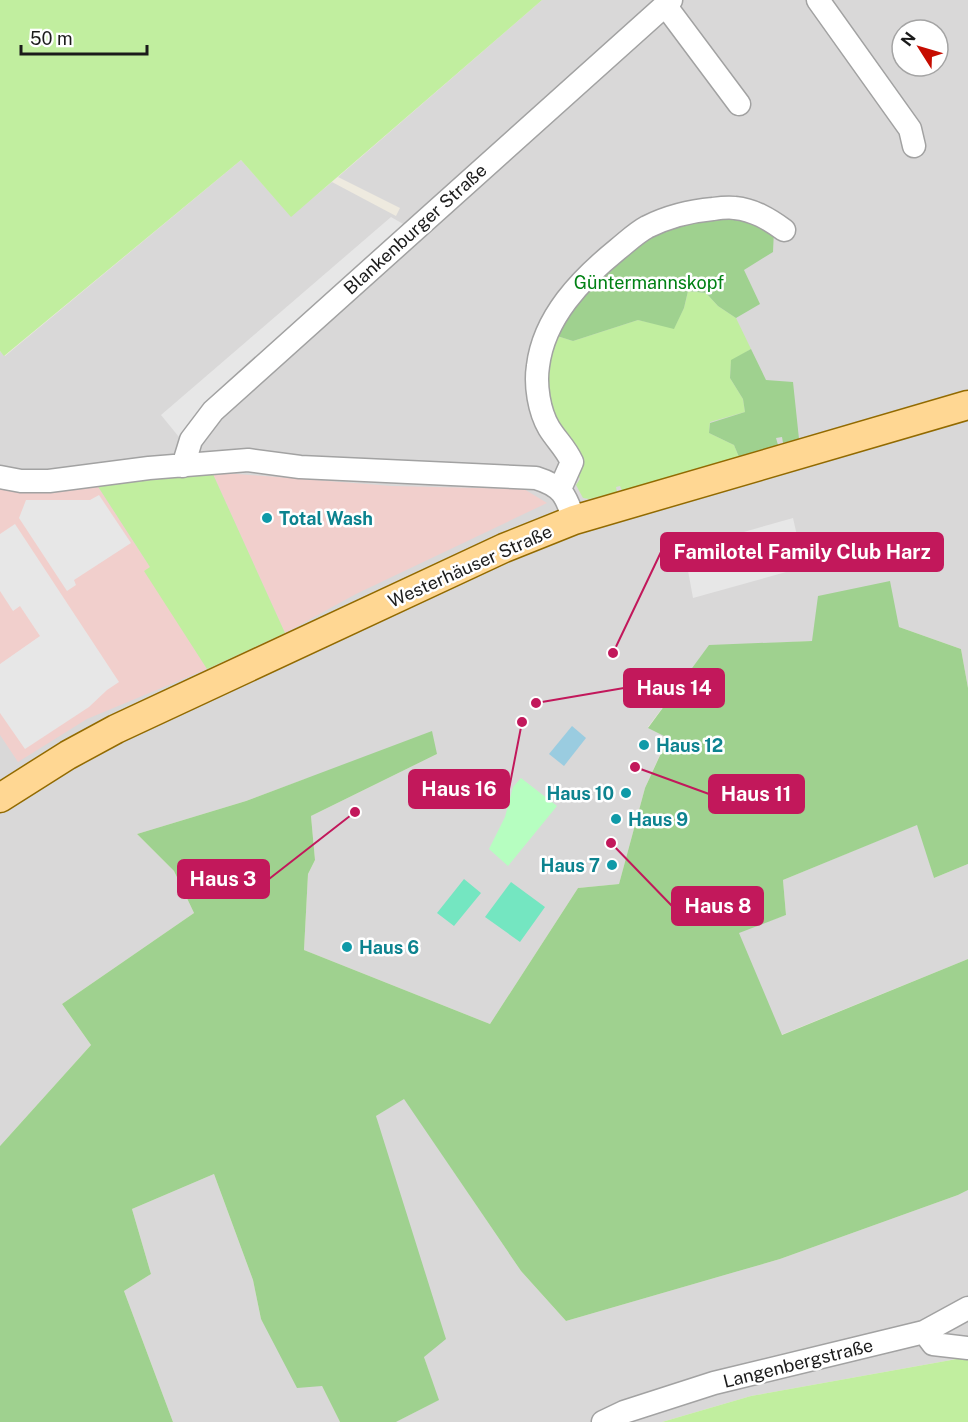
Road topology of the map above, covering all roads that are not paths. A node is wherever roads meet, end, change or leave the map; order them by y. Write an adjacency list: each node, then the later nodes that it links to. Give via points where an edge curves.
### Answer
1 (818, 0): 4 (street, via 910,129)
2 (668, 2): 3 (street, Blankenburger Straße); 7 (street, Blankenburger Straße, via 213,411 190,440)
3 (739, 104)
4 (914, 146)
5 (784, 230): 9 (street, via 764,216 734,207 678,215 631,237 577,287 551,323 537,368 538,396 549,427 572,462)
6 (968, 405): 10 (main road, Westerhäuser Straße)
7 (183, 466): 8 (street, via 49,481); 9 (street, via 248,460 300,467 536,478)
8 (0, 477)
9 (560, 489): 10 (street)
10 (574, 520): 11 (main road, Westerhäuser Straße, via 504,548 116,729 68,754)
11 (0, 798)
12 (968, 1308): 13 (street, Langenbergstraße)
13 (924, 1332): 14 (street, via 933,1344); 15 (street, Langenbergstraße, via 714,1383)
14 (968, 1347)
15 (603, 1422)

